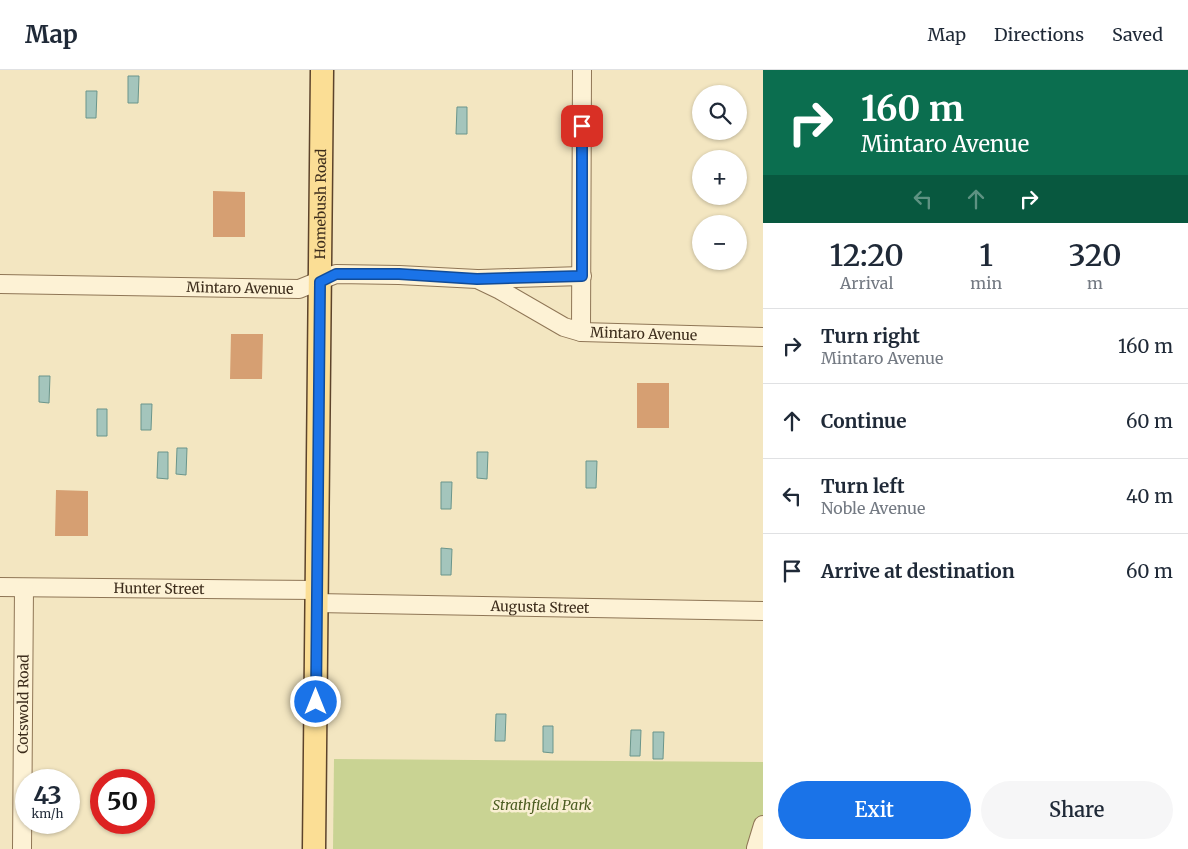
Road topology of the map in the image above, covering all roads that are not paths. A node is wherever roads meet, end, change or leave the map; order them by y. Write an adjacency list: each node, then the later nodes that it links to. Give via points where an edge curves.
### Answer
1 (322, 70): 5 (main road, Homebush Road)
2 (582, 70): 3 (street)
3 (582, 276): 4 (street); 7 (street)
4 (477, 279): 5 (street, Mintaro Avenue, via 336,274); 7 (street, Mintaro Avenue, via 564,327)
5 (320, 282): 6 (street, Mintaro Avenue, via 299,289); 11 (main road, Homebush Road)
6 (0, 284)
7 (582, 332): 8 (street, Mintaro Avenue)
8 (763, 337)
9 (0, 588): 10 (street, Hunter Street)
10 (24, 588): 11 (street, Hunter Street); 15 (street, Cotswold Road)
11 (317, 597): 12 (street, Augusta Street); 16 (main road, Homebush Road)
12 (763, 611)
13 (763, 825): 14 (street)
14 (756, 848)
15 (22, 849)
16 (314, 849)

